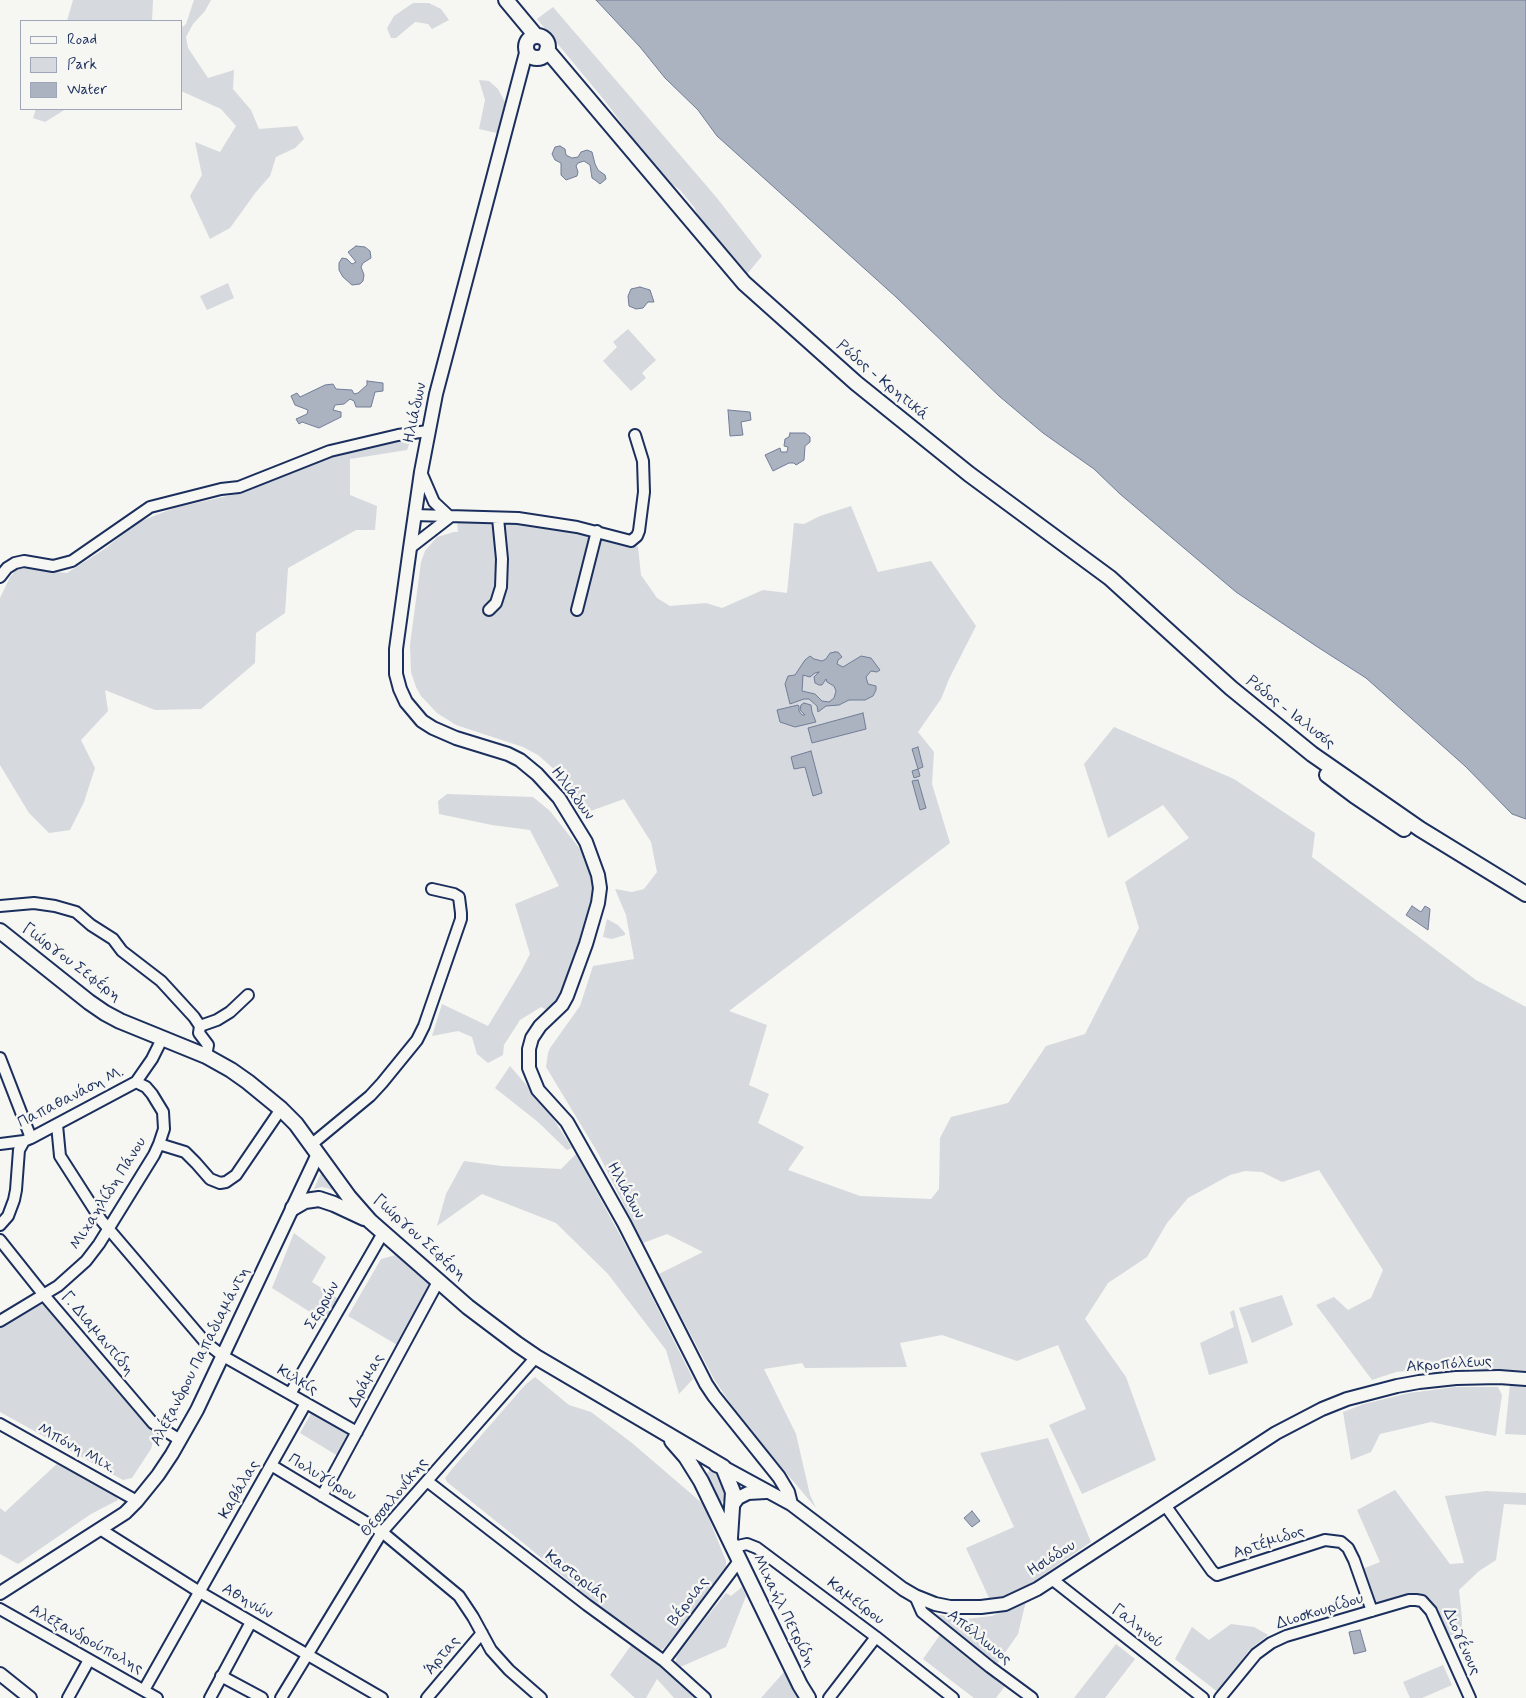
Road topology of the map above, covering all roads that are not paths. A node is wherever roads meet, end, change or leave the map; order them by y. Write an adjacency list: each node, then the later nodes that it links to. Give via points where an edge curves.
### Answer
1 (506, 0): 2 (main road, Ρόδος - Κρητικά)
2 (537, 47): 3 (street, Ηλιάδων, via 520,71); 14 (main road, Ρόδος - Κρητικά, via 751,289 883,406 1110,578)
3 (428, 431): 5 (street, Ηλιάδων); 11 (street, via 330,451 239,487 150,507 72,561 53,566 24,561 7,568)
4 (635, 435): 9 (street, via 643,461 644,492 637,536 631,541)
5 (421, 472): 6 (street, Ηλιάδων); 7 (street, via 434,502)
6 (414, 515): 7 (street); 10 (street, Ηλιάδων)
7 (450, 517): 8 (street); 10 (street)
8 (498, 518): 9 (street, via 518,518); 12 (street, via 501,587)
9 (597, 531): 13 (street)
10 (410, 548): 53 (street, Ηλιάδων, via 396,649 396,674 406,702 422,721 433,728 508,754 537,774 559,798 573,820 586,842 598,875 598,903 567,996 532,1038 528,1058 532,1078 538,1090 567,1122 624,1223 706,1384)
11 (0, 577)
12 (490, 610)
13 (578, 610)
14 (1230, 688): 16 (main road, Ρόδος - Ιαλυσός, via 1312,754 1399,814); 17 (main road, Ρόδος - Ιαλυσός, via 1264,726 1355,796)
15 (432, 889): 31 (street, via 459,897 461,919 424,1026 417,1040 382,1083)
16 (1526, 894)
17 (1526, 904)
18 (0, 906): 21 (street, via 34,903 76,912 113,939 122,951 161,982)
19 (0, 931): 22 (main road, Γιώργου Σεφέρη, via 105,1013)
20 (248, 995): 21 (street, via 218,1020)
21 (200, 1026): 23 (street, via 199,1033 208,1045)
22 (162, 1039): 23 (main road, Γιώργου Σεφέρη); 25 (street, Παπαθανάση Μ.)
23 (206, 1056): 26 (main road, Γιώργου Σεφέρη, via 231,1070)
24 (0, 1058): 28 (street)
25 (136, 1082): 27 (street, Παπαθανάση Μ.); 30 (street, Μιχαηλίδη Πάνου, via 146,1087 163,1112 164,1129)
26 (281, 1109): 30 (street, via 236,1175 226,1182 210,1179 185,1152); 31 (main road, Γιώργου Σεφέρη)
27 (57, 1125): 28 (street, Παπαθανάση Μ.); 35 (street, Κιλκίς, via 60,1156 100,1220)
28 (27, 1139): 29 (street, Παπαθανάση Μ.); 34 (street, via 19,1150 14,1200 8,1216)
29 (0, 1144)
30 (159, 1144): 35 (street, Μιχαηλίδη Πάνου)
31 (315, 1149): 32 (street, Αλέξανδρου Παπαδιαμάντη); 33 (main road, Γιώργου Σεφέρη)
32 (293, 1208): 33 (main road, via 312,1199 326,1200); 41 (street, Αλέξανδρου Παπαδιαμάντη)
33 (370, 1221): 36 (main road, Γιώργου Σεφέρη)
34 (0, 1225)
35 (108, 1227): 39 (street, Μιχαηλίδη Πάνου, via 86,1261 58,1286); 41 (street, Κιλκίς, via 205,1342)
36 (383, 1233): 38 (main road, Γιώργου Σεφέρη); 44 (street, Σερρών)
37 (0, 1240): 39 (street, Γ. Διαμαντίδη)
38 (439, 1280): 42 (main road, Γιώργου Σεφέρη, via 468,1307); 49 (street, Δράμας)
39 (43, 1294): 40 (street, Μιχαηλίδη Πάνου); 50 (street, Γ. Διαμαντίδη, via 153,1423)
40 (0, 1321)
41 (223, 1356): 44 (street, Κιλκίς); 50 (street, Αλέξανδρου Παπαδιαμάντη)
42 (536, 1357): 48 (main road, Γιώργου Σεφέρη); 54 (street, Θεσσαλονίκης)
43 (1526, 1379): 45 (street, Ακροπόλεως, via 1436,1379)
44 (290, 1394): 46 (street, Κιλκίς)
45 (1347, 1399): 61 (street, Ησιόδου, via 1276,1433)
46 (306, 1403): 49 (street, Κιλκίς); 51 (street, Καβάλας)
47 (0, 1424): 58 (street, Μπόνη Μιχ.)
48 (660, 1430): 52 (main road, Γιώργου Σεφέρη); 55 (main road, Μιχαήλ Πετρίδη, via 686,1457)
49 (357, 1432): 57 (street, Δράμας)
50 (180, 1440): 58 (street, Αλέξανδρου Παπαδιαμάντη)
51 (271, 1465): 57 (street, Πολυγύρου); 68 (street, Καβάλας)
52 (724, 1466): 55 (main road, via 708,1466 702,1473); 56 (street, Γιώργου Σεφέρη); 60 (main road)
53 (779, 1477): 56 (street, via 782,1487); 59 (street, Ηλιάδων)
54 (427, 1481): 64 (street, Θεσσαλονίκης); 79 (street, Καστοριάς)
55 (701, 1482): 62 (main road, Μιχαήλ Πετρίδη)
56 (773, 1494): 59 (street, Ησιόδου); 60 (street, via 748,1493)
57 (322, 1496): 64 (street, Πολυγύρου)
58 (137, 1501): 63 (street, Αλέξανδρου Παπαδιαμάντη)
59 (791, 1504): 70 (street, Ησιόδου)
60 (733, 1505): 62 (main road, via 725,1511); 65 (main road)
61 (1165, 1505): 67 (street, Ησιόδου); 73 (street, Αρτέμιδος, via 1217,1575 1324,1540 1341,1542 1354,1560)
62 (713, 1506): 65 (main road, Μιχαήλ Πετρίδη)
63 (100, 1529): 68 (street, Αθηνών); 69 (street, Αλέξανδρου Παπαδιαμάντη)
64 (382, 1532): 75 (street, Πολυγύρου, via 459,1596); 77 (street, Θεσσαλονίκης)
65 (732, 1542): 66 (main road, Μιχαήλ Πετρίδη); 76 (street, Καμείρου, via 758,1548)
66 (739, 1561): 79 (street, Βέροιας); 93 (main road, Μιχαήλ Πετρίδη)
67 (1052, 1580): 70 (street, Ησιόδου, via 1005,1604 981,1607 950,1607); 97 (street, Γαληνού)
68 (198, 1591): 74 (street, Αθηνών); 82 (street, Καβάλας)
69 (0, 1593)
70 (915, 1596): 96 (street, Απόλλωνος, via 922,1612)
71 (1422, 1601): 73 (street, Διοσκουρίδου, via 1409,1600); 99 (street, Διογένους, via 1431,1610)
72 (0, 1609): 78 (street, Αλεξανδρούπολης)
73 (1372, 1611): 98 (street, Διοσκουρίδου, via 1271,1643 1256,1654)
74 (251, 1622): 77 (street, Αθηνών); 81 (street)
75 (482, 1633): 90 (street, Άρτας); 91 (street, Πολυγύρου, via 503,1664)
76 (876, 1637): 94 (street); 95 (street, Καμείρου)
77 (308, 1654): 88 (street, Θεσσαλονίκης); 89 (street, Αθηνών)
78 (90, 1660): 82 (street, Αλεξανδρούπολης); 84 (street)
79 (664, 1661): 92 (street, Καστοριάς)
80 (0, 1674): 83 (street)
81 (221, 1676): 86 (street); 87 (street)
82 (144, 1690): 85 (street, Αλεξανδρούπολης)
83 (30, 1698)
84 (68, 1698)
85 (157, 1698)
86 (210, 1698)
87 (262, 1698)
88 (280, 1698)
89 (382, 1698)
90 (427, 1698)
91 (541, 1698)
92 (706, 1698)
93 (808, 1698)
94 (829, 1698)
95 (953, 1698)
96 (1032, 1698)
97 (1203, 1698)
98 (1220, 1698)
99 (1470, 1698)

